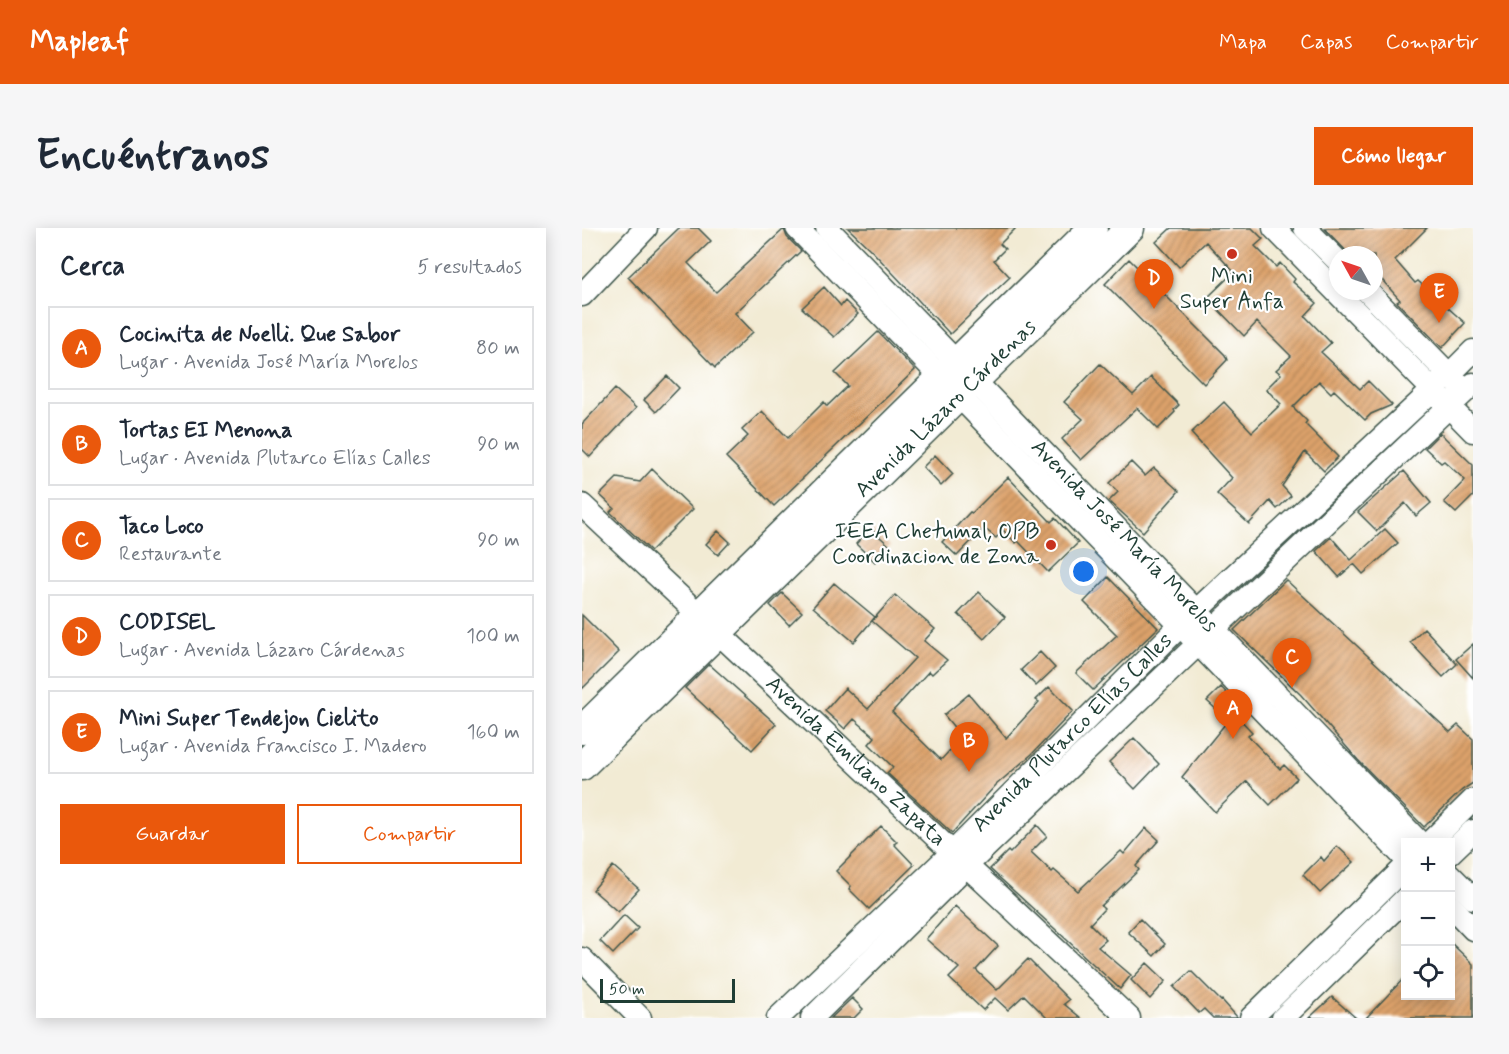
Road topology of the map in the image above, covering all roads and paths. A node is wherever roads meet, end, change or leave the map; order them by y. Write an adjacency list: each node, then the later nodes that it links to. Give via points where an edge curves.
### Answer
1 (646, 228): 9 (street)
2 (797, 228): 13 (street, Avenida José María Morelos)
3 (827, 228): 13 (street, Avenida José María Morelos)
4 (1093, 228): 13 (main road, Avenida Lázaro Cárdenas)
5 (1131, 228): 13 (main road, Avenida Lázaro Cárdenas)
6 (1274, 228): 14 (street)
7 (1305, 228): 8 (street)
8 (1329, 252)
9 (582, 295)
10 (1376, 300): 12 (street)
11 (1473, 351): 12 (street, Avenida Plutarco Elías Calles)
12 (1449, 375): 14 (street, Avenida Plutarco Elías Calles); 15 (street)
13 (958, 379): 18 (street, Avenida José María Morelos); 19 (main road, Avenida Lázaro Cárdenas)
14 (1433, 391): 15 (street); 18 (street, Avenida Plutarco Elías Calles)
15 (1465, 395): 16 (street); 20 (street, Avenida Plutarco Elías Calles)
16 (1473, 431)
17 (582, 506): 19 (street, Avenida Emiliano Zapata)
18 (1188, 618): 20 (street, Avenida José María Morelos); 29 (street, Avenida Plutarco Elías Calles)
19 (707, 625): 21 (main road, Avenida Lázaro Cárdenas); 22 (main road, Avenida Lázaro Cárdenas); 29 (street, Avenida Emiliano Zapata)
20 (1206, 636): 25 (street, Avenida José María Morelos); 28 (street, Avenida José María Morelos); 29 (street, Avenida Plutarco Elías Calles)
21 (582, 730)
22 (582, 766)
23 (1473, 800): 26 (street)
24 (1473, 831): 27 (street)
25 (1414, 838)
26 (1435, 838)
27 (1455, 848)
28 (1401, 853)
29 (959, 860): 38 (street, Avenida Plutarco Elías Calles); 39 (street, Avenida Plutarco Elías Calles); 40 (street, Avenida Emiliano Zapata)
30 (1401, 871): 41 (street)
31 (1455, 880): 32 (street)
32 (1473, 898)
33 (1401, 903): 42 (street)
34 (1455, 910): 35 (street)
35 (1473, 929)
36 (582, 959): 37 (street)
37 (640, 1018)
38 (778, 1018)
39 (812, 1018)
40 (1129, 1018)
41 (1251, 1018)
42 (1282, 1018)

